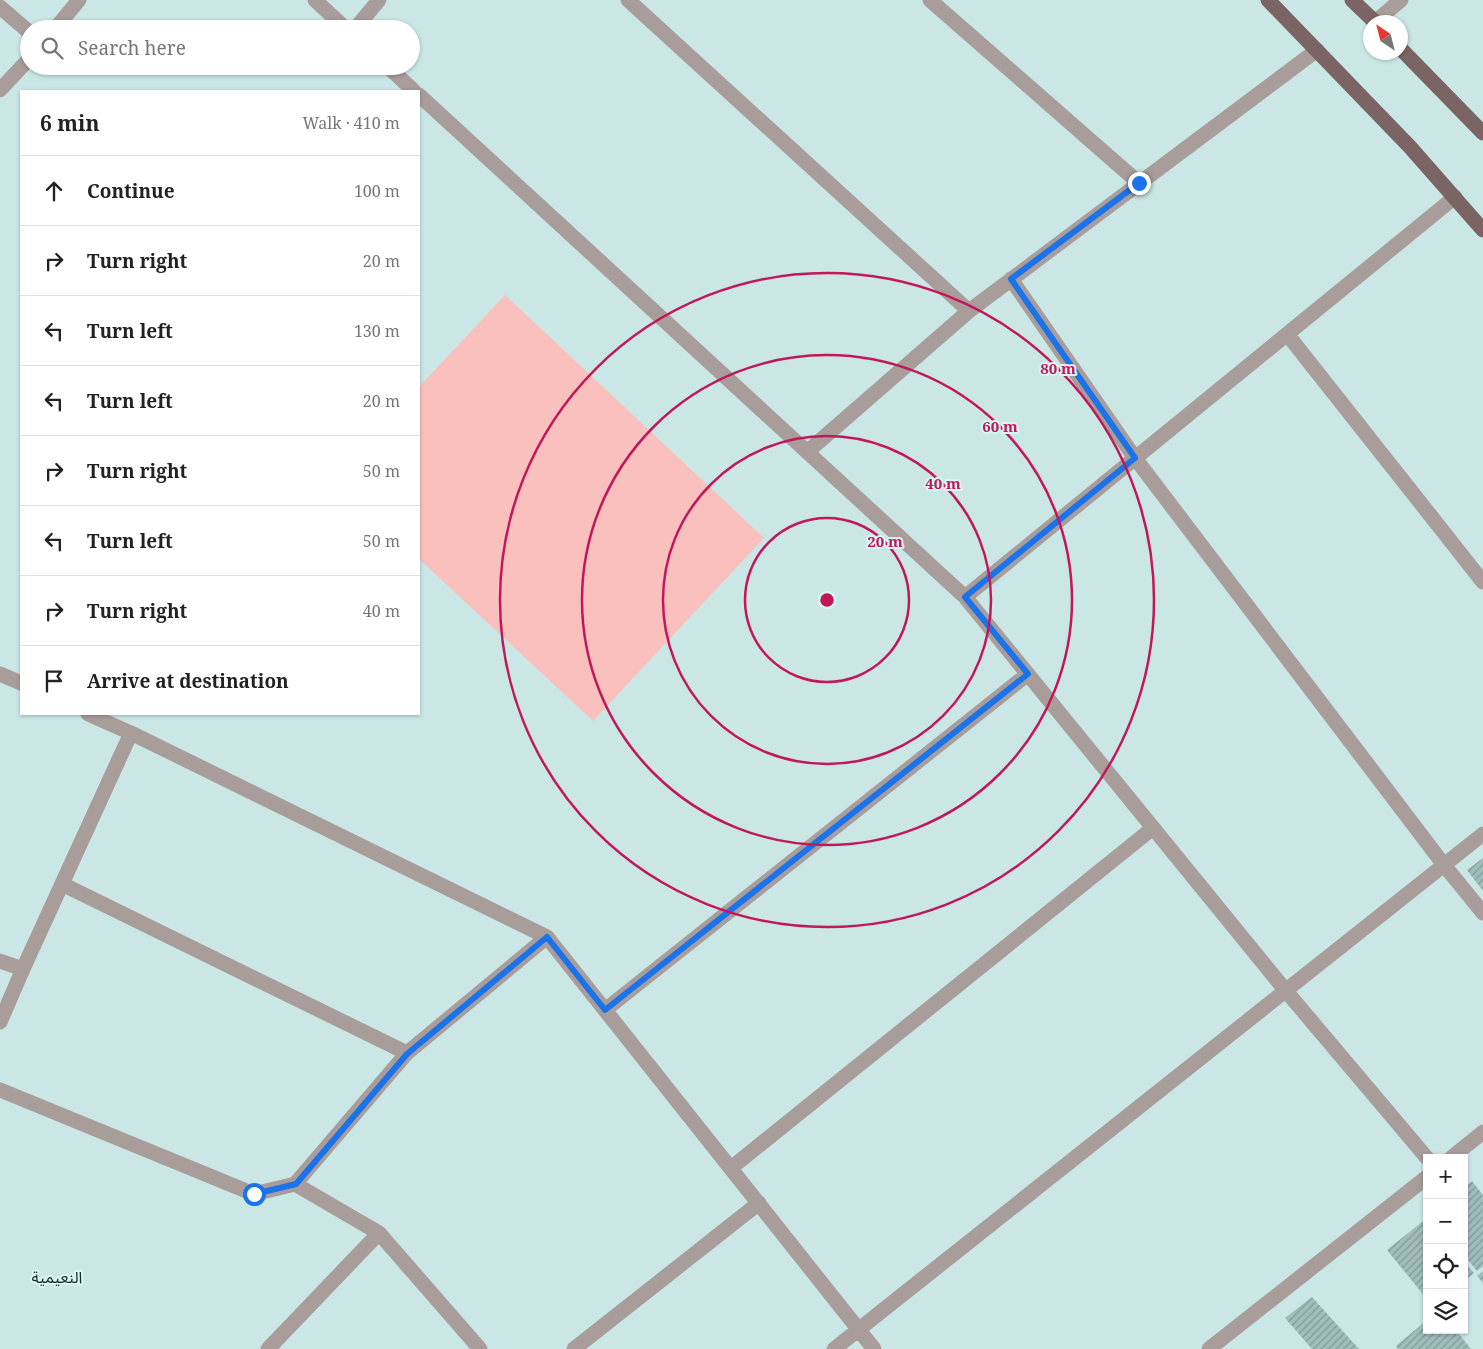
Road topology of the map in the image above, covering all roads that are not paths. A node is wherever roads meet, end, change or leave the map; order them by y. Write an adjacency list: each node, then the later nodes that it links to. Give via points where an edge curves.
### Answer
1 (79, 0): 12 (street)
2 (315, 0): 13 (street)
3 (378, 0): 14 (street)
4 (628, 0): 28 (street)
5 (930, 0): 24 (street)
6 (1268, 0): 16 (main road)
7 (1352, 0): 10 (main road)
8 (1401, 0): 11 (street)
9 (0, 7): 15 (street)
10 (1368, 15)
11 (1383, 15)
12 (62, 20)
13 (336, 20)
14 (361, 20)
15 (20, 24)
16 (1317, 50): 24 (street); 25 (main road)
17 (1408, 56): 23 (main road)
18 (20, 68): 20 (street)
19 (397, 75): 21 (street)
20 (0, 90)
21 (413, 90)
22 (420, 96): 30 (street)
23 (1483, 133)
24 (1139, 183): 27 (street)
25 (1454, 197): 26 (main road); 29 (street)
26 (1483, 230)
27 (1011, 279): 28 (street); 31 (street)
28 (969, 311): 30 (street)
29 (1287, 334): 31 (street); 32 (street)
30 (807, 452): 33 (street)
31 (1135, 458): 33 (street); 41 (street)
32 (1483, 582)
33 (965, 597): 35 (street)
34 (0, 674): 36 (street)
35 (1028, 674): 39 (street); 48 (street)
36 (20, 683)
37 (90, 715): 38 (street)
38 (131, 733): 42 (street); 44 (street)
39 (1153, 828): 47 (street); 55 (street)
40 (1483, 834): 41 (street)
41 (1444, 865): 43 (street); 47 (street)
42 (62, 884): 46 (street); 50 (street)
43 (1483, 913)
44 (547, 937): 48 (street); 50 (street)
45 (0, 961): 46 (street)
46 (23, 969): 49 (street)
47 (1286, 991): 53 (street); 60 (street)
48 (605, 1010): 55 (street)
49 (0, 1022)
50 (407, 1054): 57 (street)
51 (0, 1090): 57 (street, via 254,1194)
52 (1483, 1132): 54 (street)
53 (1424, 1154)
54 (1456, 1154)
55 (731, 1168): 58 (street)
56 (1423, 1180): 66 (street)
57 (296, 1184): 59 (street)
58 (759, 1203): 60 (street); 63 (street)
59 (379, 1233): 61 (street); 62 (street)
60 (859, 1329): 64 (street); 65 (street)
61 (268, 1349)
62 (480, 1349)
63 (574, 1349)
64 (834, 1349)
65 (874, 1349)
66 (1209, 1349)

